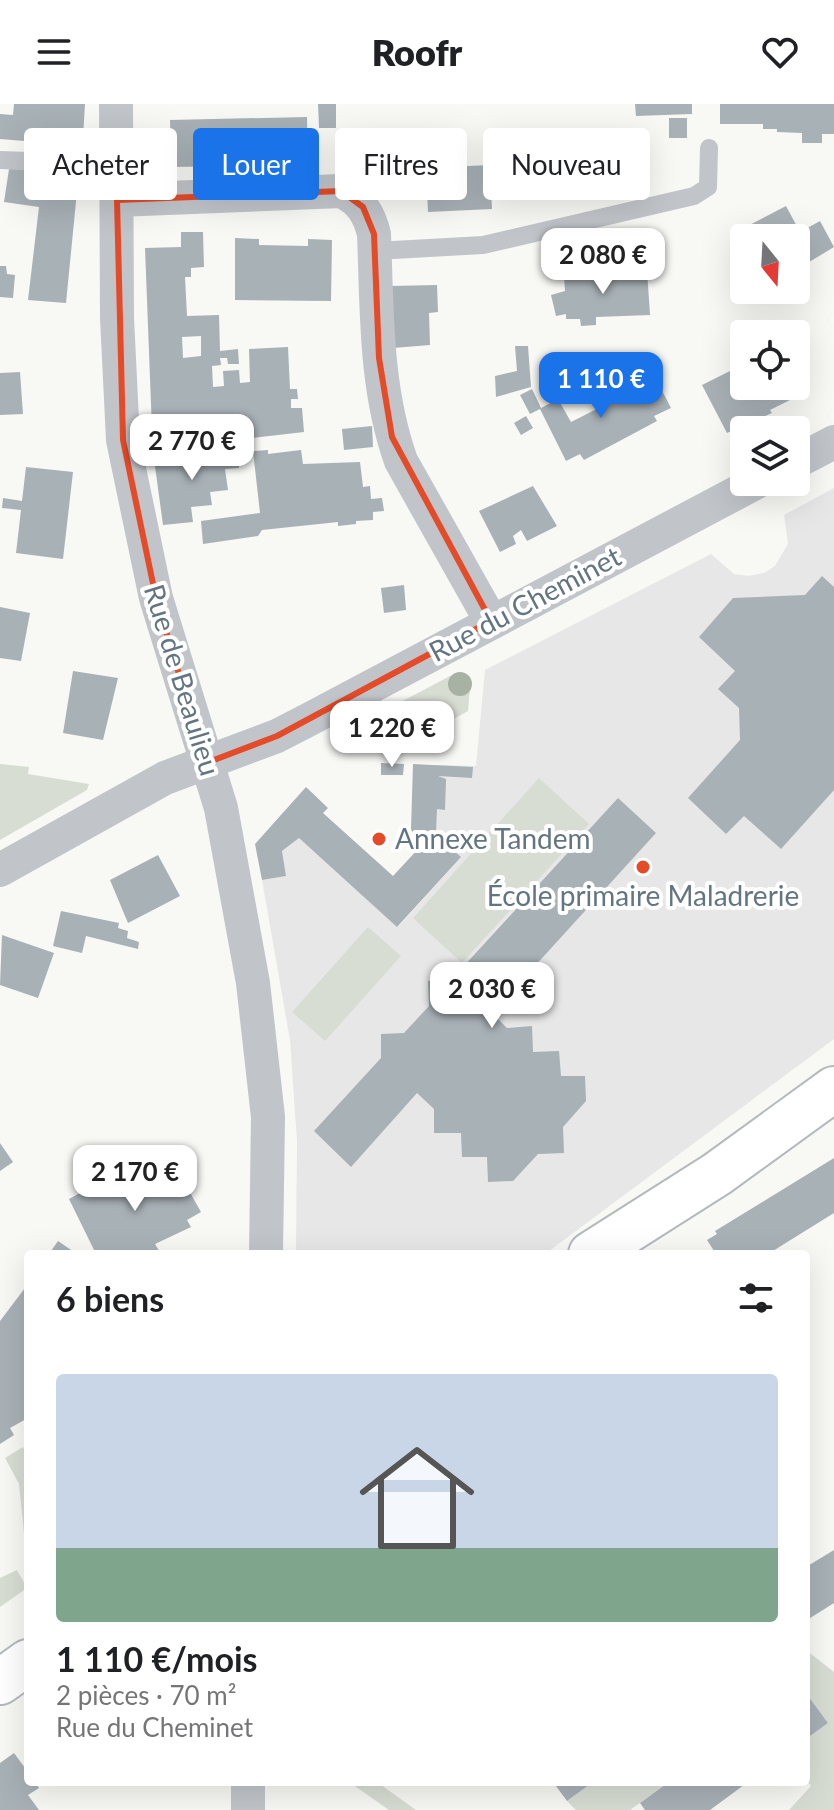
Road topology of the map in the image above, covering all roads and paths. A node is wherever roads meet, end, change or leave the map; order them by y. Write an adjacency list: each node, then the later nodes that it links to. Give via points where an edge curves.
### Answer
1 (116, 104): 2 (street, Rue de Beaulieu)
2 (116, 128)
3 (709, 148): 8 (lane, via 708,187 694,196 483,245)
4 (0, 160): 5 (lane)
5 (24, 161)
6 (177, 198): 8 (street, via 341,191 355,197 370,219)
7 (117, 200): 13 (street, Rue de Beaulieu, via 123,440 152,584)
8 (375, 251): 12 (street, via 379,358 392,437)
9 (834, 442): 10 (street)
10 (810, 455)
11 (730, 496): 12 (street, Rue du Cheminet)
12 (491, 621): 13 (street, Rue du Cheminet, via 277,736)
13 (206, 763): 14 (street, Rue du Cheminet, via 142,790); 16 (street, Rue de Beaulieu, via 221,808 262,1051 268,1117)
14 (0, 870)
15 (834, 1089): 17 (street, via 681,1199)
16 (266, 1250)
17 (598, 1250)
18 (24, 1665): 19 (street)
19 (0, 1682)
20 (248, 1786): 21 (street)
21 (248, 1810)

